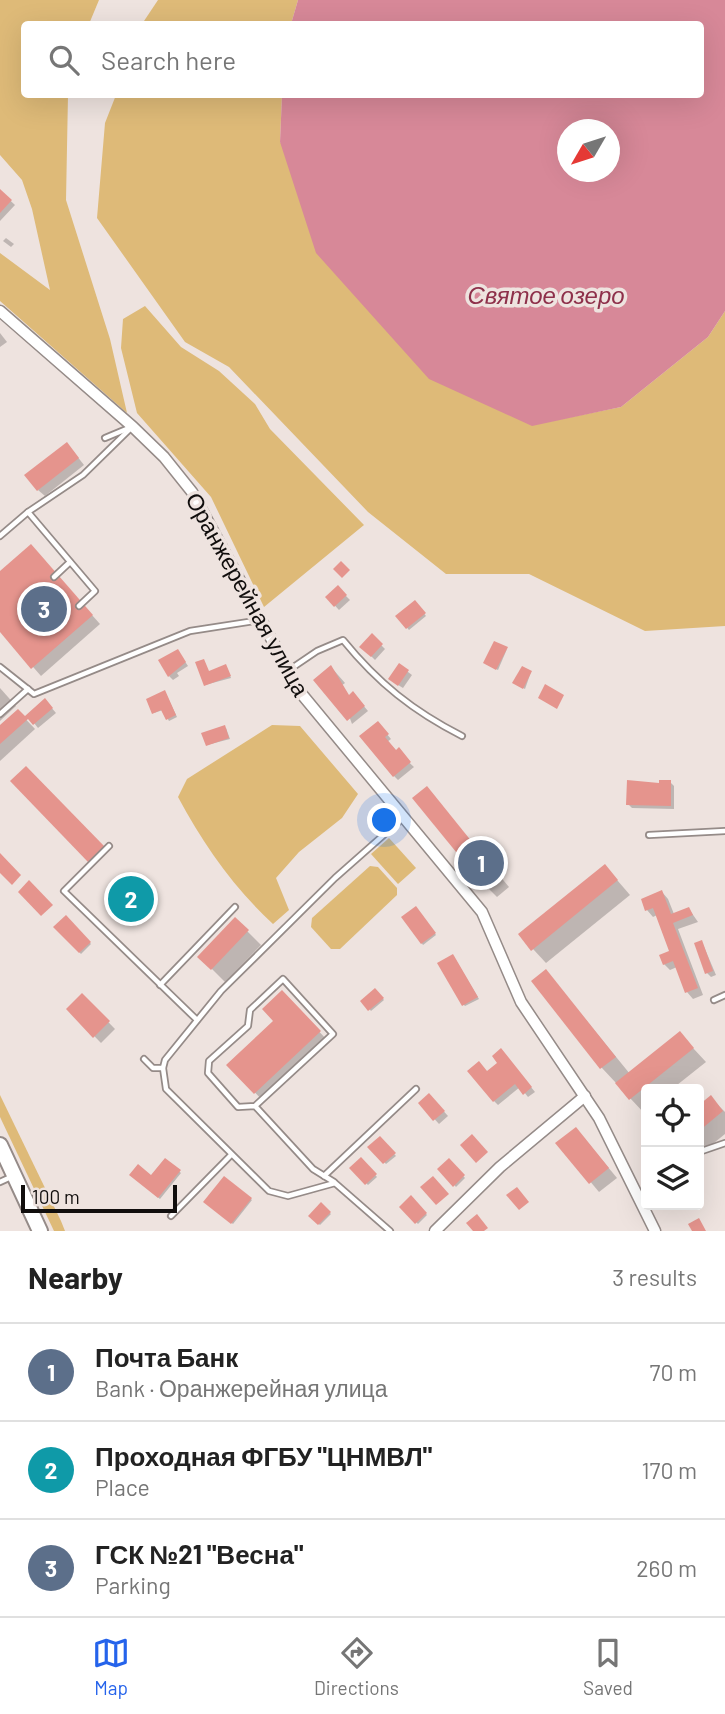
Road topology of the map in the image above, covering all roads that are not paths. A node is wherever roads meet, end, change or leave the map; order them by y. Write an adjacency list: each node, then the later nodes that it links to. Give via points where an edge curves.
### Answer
1 (0, 311): 2 (street, Оранжерейная улица)
2 (133, 426): 3 (lane); 4 (lane, via 83,475); 9 (street, Оранжерейная улица, via 192,492)
3 (105, 438)
4 (28, 512): 5 (lane); 6 (lane)
5 (0, 536)
6 (70, 562): 7 (lane); 8 (lane, via 96,591)
7 (54, 577)
8 (79, 606)
9 (262, 620): 11 (street, Оранжерейная улица); 12 (lane, via 190,631 34,694)
10 (0, 667): 12 (lane)
11 (289, 671): 14 (lane, via 343,640 370,674 398,698); 15 (street, Оранжерейная улица, via 300,692)
12 (28, 689): 13 (lane)
13 (0, 714)
14 (462, 736)
15 (404, 817): 23 (lane, via 325,887); 27 (street, Оранжерейная улица, via 482,912 521,1002)
16 (725, 831): 17 (lane)
17 (649, 835)
18 (109, 846): 20 (lane, via 64,891)
19 (236, 907): 20 (lane)
20 (160, 985): 23 (lane)
21 (725, 995): 22 (lane)
22 (714, 1000)
23 (198, 1020): 25 (lane)
24 (144, 1059): 25 (lane, via 153,1068)
25 (163, 1068): 32 (lane, via 166,1089)
26 (416, 1089): 34 (lane)
27 (585, 1097): 40 (street, via 500,1167); 41 (street, Оранжерейная улица, via 622,1160)
28 (256, 1106): 28 (lane, via 333,1034 283,979 250,1010 248,1026 209,1061 208,1073 238,1107); 34 (lane)
29 (725, 1143): 31 (lane)
30 (0, 1146): 33 (main road)
31 (704, 1150)
32 (231, 1155): 36 (lane, via 269,1191 288,1196); 37 (lane)
33 (15, 1175): 35 (lane); 38 (main road)
34 (324, 1176): 36 (lane)
35 (0, 1182)
36 (335, 1183): 39 (lane)
37 (171, 1216)
38 (40, 1231)
39 (390, 1231)
40 (435, 1231)
41 (655, 1231)

